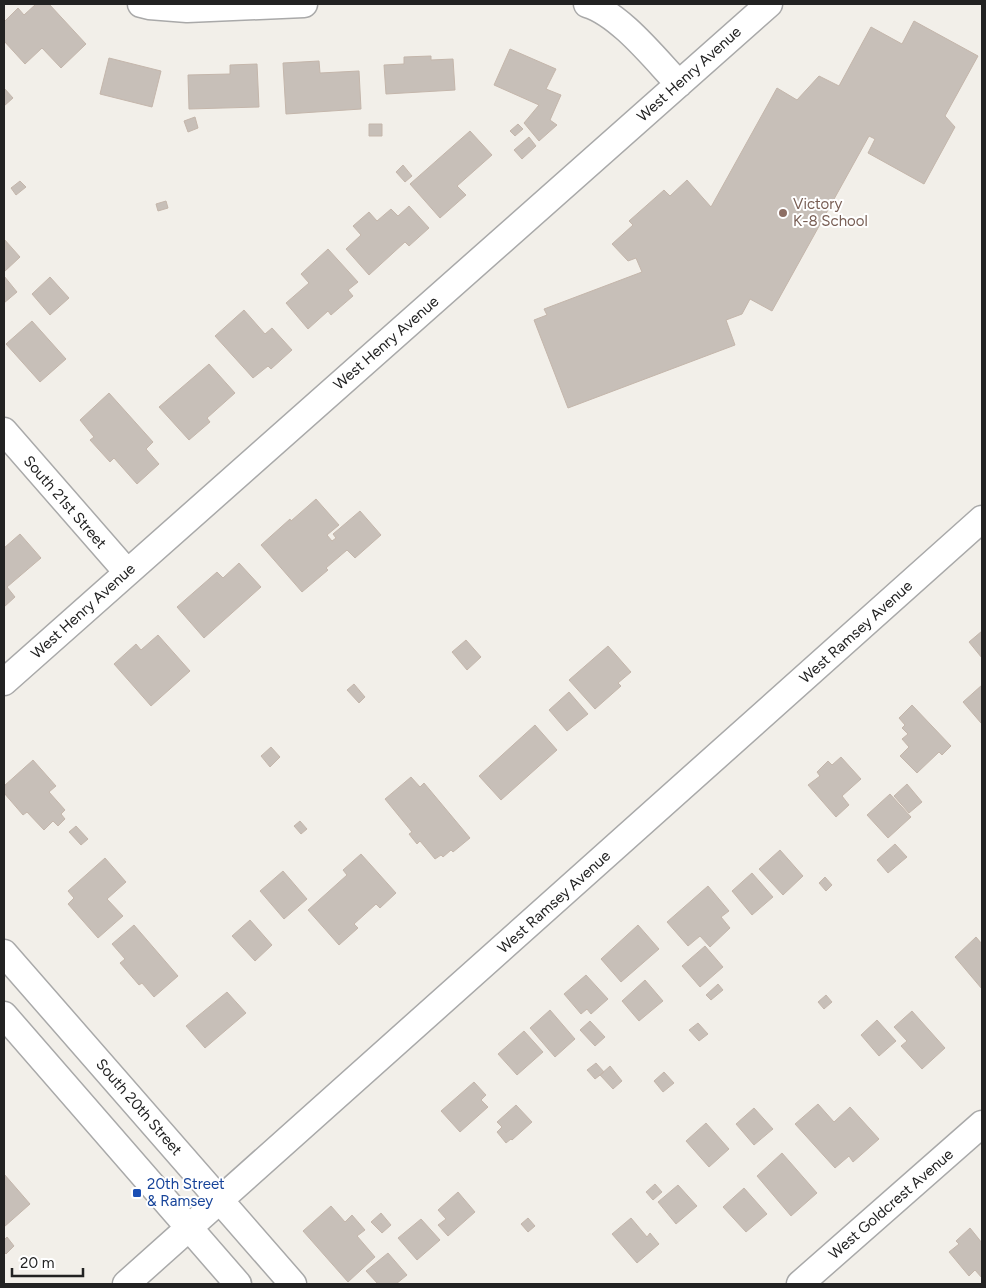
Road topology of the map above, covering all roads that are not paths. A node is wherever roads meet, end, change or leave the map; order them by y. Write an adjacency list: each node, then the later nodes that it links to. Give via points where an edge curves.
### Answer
1 (140, 4): 2 (street, via 188,8)
2 (304, 4)
3 (587, 4): 5 (street, via 597,7 629,31)
4 (769, 4): 5 (street, West Henry Avenue)
5 (679, 84): 8 (street, West Henry Avenue)
6 (4, 431): 8 (street, South 21st Street)
7 (982, 519): 15 (street, West Ramsey Avenue)
8 (127, 572): 9 (street, West Henry Avenue)
9 (4, 682)
10 (4, 953): 12 (street, South 20th Street)
11 (4, 1015): 13 (street)
12 (108, 1072): 13 (street); 15 (street, South 20th Street)
13 (78, 1099): 16 (street)
14 (982, 1124): 20 (street, West Goldcrest Avenue)
15 (220, 1200): 16 (street, West Ramsey Avenue); 19 (street, South 20th Street)
16 (190, 1227): 17 (street, West Ramsey Avenue); 18 (street)
17 (126, 1284)
18 (238, 1284)
19 (293, 1284)
20 (800, 1284)

